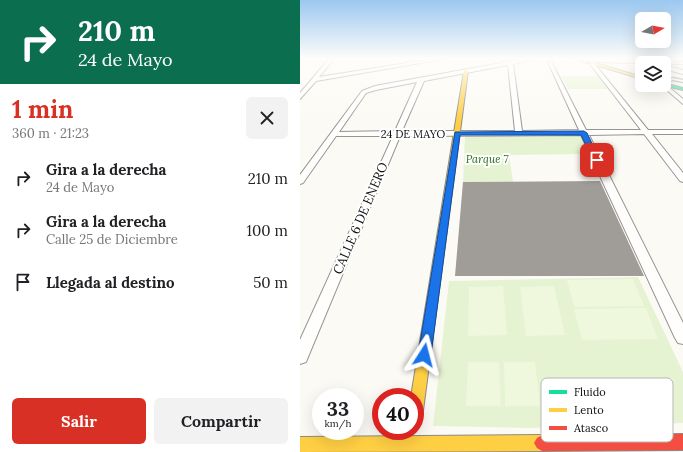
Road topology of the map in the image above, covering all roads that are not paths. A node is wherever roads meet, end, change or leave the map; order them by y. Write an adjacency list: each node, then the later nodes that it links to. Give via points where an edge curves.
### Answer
1 (314, 80): 10 (street)
2 (420, 80): 16 (street, via 364,92); 17 (street, CALLE 6 DE ENERO)
3 (465, 80): 18 (street)
4 (512, 80): 14 (street)
5 (558, 80): 15 (street)
6 (605, 80): 12 (street)
7 (671, 84): 8 (street)
8 (681, 85)
9 (671, 91): 11 (street)
10 (300, 97)
11 (683, 102)
12 (646, 132): 13 (street, 24 DE MAYO); 15 (street, 24 DE MAYO); 19 (street)
13 (683, 132)
14 (519, 133): 15 (street, 24 DE MAYO); 18 (street, 24 DE MAYO)
15 (584, 133): 21 (street)
16 (335, 134): 17 (street, 24 DE MAYO); 20 (street)
17 (396, 134): 18 (street, 24 DE MAYO); 22 (street, CALLE 6 DE ENERO)
18 (458, 134): 23 (street)
19 (683, 179)
20 (300, 181)
21 (683, 338)
22 (300, 358)
23 (420, 388)
24 (683, 442): 27 (street)
25 (411, 443): 26 (street); 27 (street)
26 (300, 445)
27 (572, 448)

